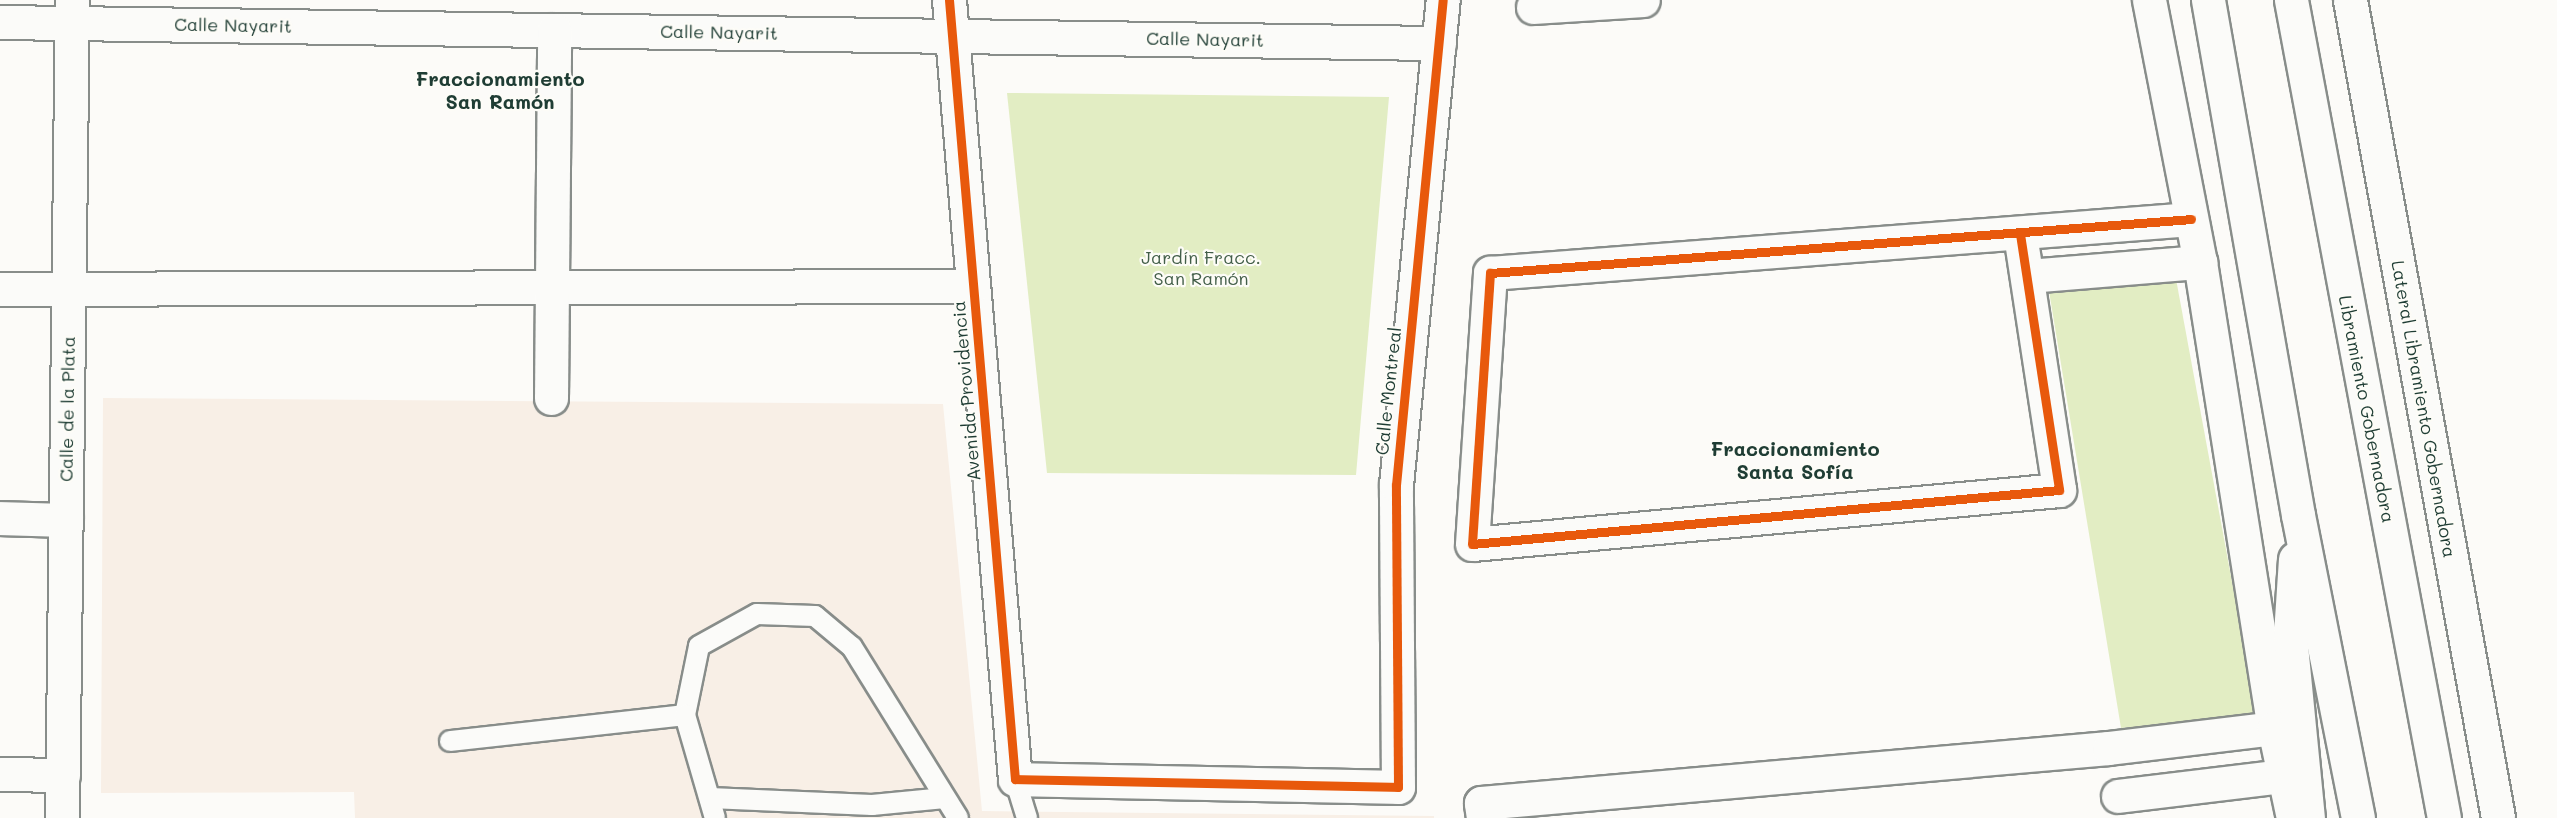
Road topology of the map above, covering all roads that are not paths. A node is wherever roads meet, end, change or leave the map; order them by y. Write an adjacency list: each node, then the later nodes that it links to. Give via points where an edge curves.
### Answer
1 (949, 0): 12 (main road, Avenida Providencia)
2 (1443, 0): 13 (main road, Calle Montreal)
3 (1643, 0): 8 (main road)
4 (2149, 0): 14 (main road)
5 (2208, 0): 23 (main road)
6 (2291, 0): 45 (main road, Libramiento Gobernadora)
7 (2350, 0): 46 (main road, Lateral Libramiento Gobernadora)
8 (1533, 7)
9 (72, 12): 10 (main road, Calle Nayarit); 11 (main road, Calle Nayarit); 21 (main road, Calle de la Plata)
10 (0, 22)
11 (554, 30): 12 (main road, Calle Nayarit); 19 (main road)
12 (952, 36): 13 (main road, Calle Nayarit); 18 (main road, Avenida Providencia)
13 (1439, 43): 33 (main road, Calle Montreal, via 1396,485 1398,787)
14 (2191, 219): 15 (main road); 16 (main road)
15 (2020, 234): 17 (main road); 17 (main road, via 1490,273 1472,544 2059,490)
16 (2200, 262): 17 (main road); 27 (main road)
17 (2028, 276)
18 (973, 286): 19 (main road); 33 (main road, Avenida Providencia)
19 (552, 287): 21 (main road); 22 (main road)
20 (0, 289): 21 (main road)
21 (68, 289): 25 (main road, Calle de la Plata)
22 (550, 398)
23 (2298, 515): 43 (main road, via 2290,635); 44 (main road)
24 (0, 518): 25 (main road)
25 (66, 519): 31 (main road, Calle de la Plata)
26 (685, 715): 28 (lane); 34 (lane); 35 (lane, via 699,646 757,614 814,616 852,646)
27 (2274, 728): 29 (main road); 32 (main road)
28 (450, 741)
29 (2109, 748): 36 (main road); 41 (main road, via 1481,803)
30 (0, 774): 31 (main road)
31 (63, 775): 37 (main road, Calle de la Plata)
32 (2284, 776): 36 (main road); 42 (main road)
33 (1014, 779): 40 (lane)
34 (710, 798): 35 (lane, via 872,805); 38 (lane)
35 (945, 798): 39 (lane)
36 (2120, 807)
37 (62, 818)
38 (716, 818)
39 (958, 818)
40 (1027, 818)
41 (1483, 818)
42 (2293, 818)
43 (2308, 818)
44 (2358, 818)
45 (2444, 818)
46 (2498, 818)

